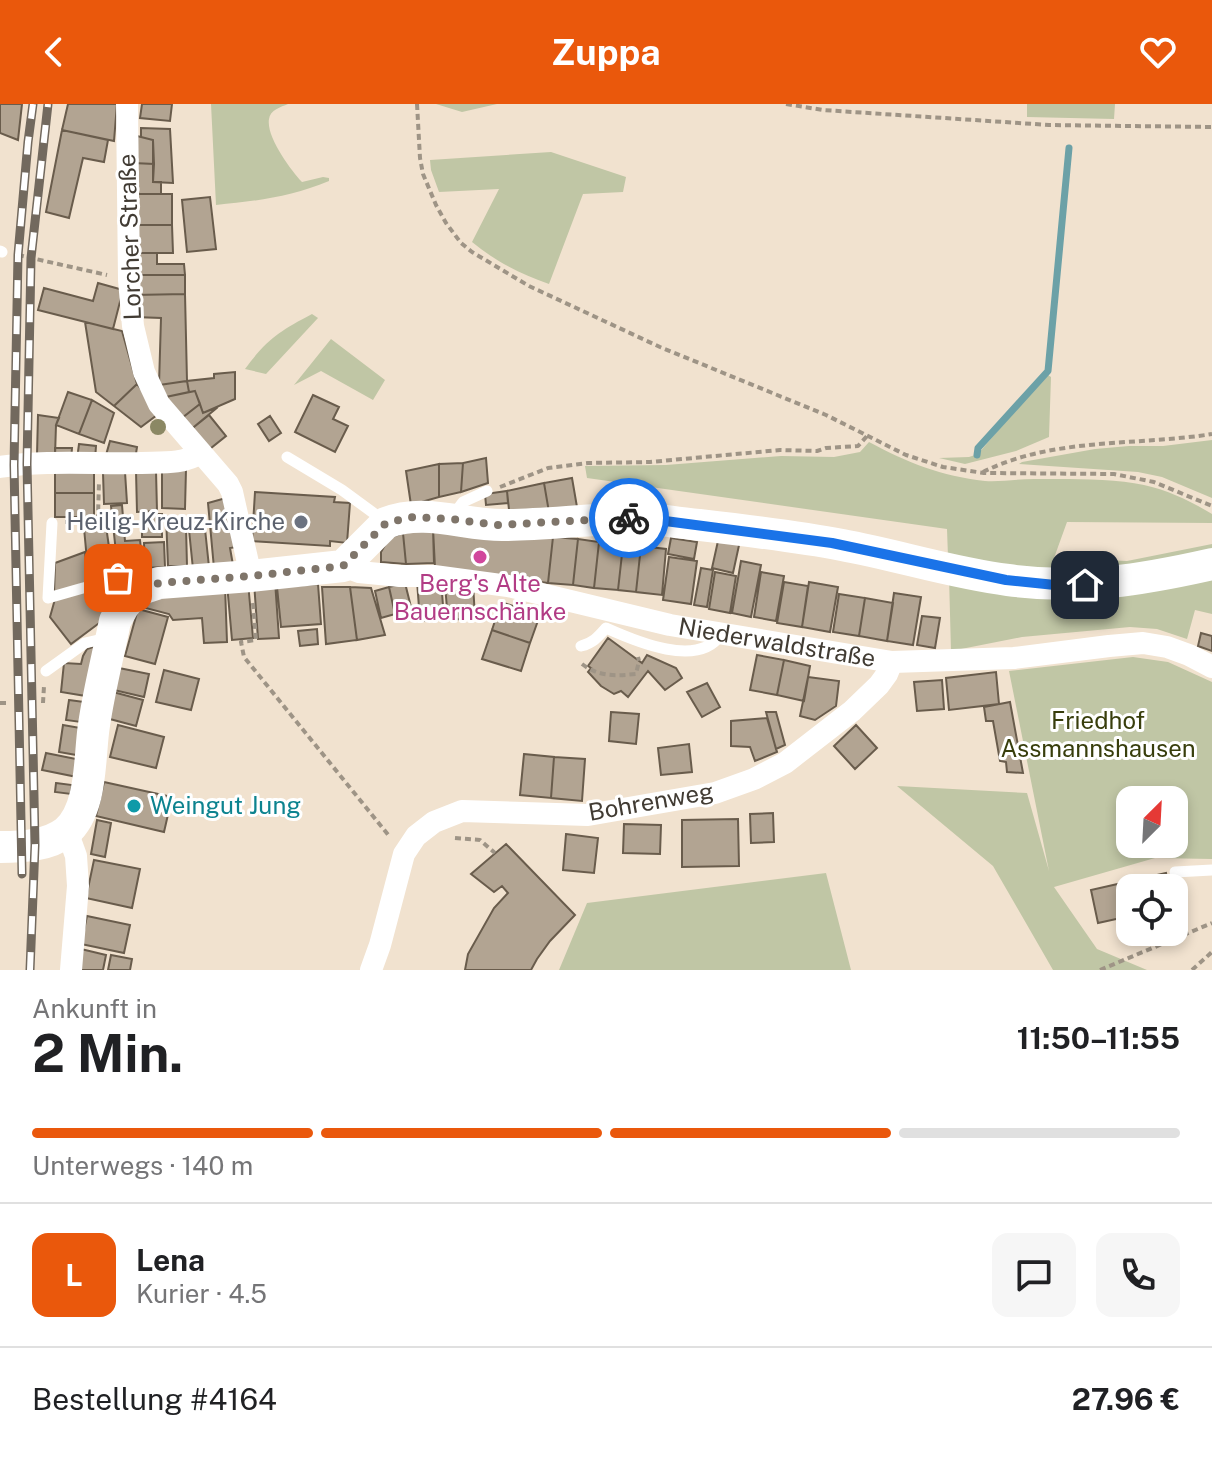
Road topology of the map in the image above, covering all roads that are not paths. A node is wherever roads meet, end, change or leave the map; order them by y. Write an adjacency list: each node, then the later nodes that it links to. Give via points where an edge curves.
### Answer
1 (127, 104): 2 (street, Lorcher Straße, via 133,326 144,372 159,404)
2 (200, 453): 4 (street, via 184,461); 11 (street, Lorcher Straße, via 232,492)
3 (287, 457): 8 (lane)
4 (0, 467)
5 (487, 491): 6 (lane, via 463,502)
6 (452, 519): 8 (main road, via 413,517); 9 (main road, via 515,525 650,519 832,543 1006,580 1055,585 1112,583)
7 (52, 523): 12 (lane, via 48,598 118,578)
8 (386, 523): 10 (main road)
9 (1212, 564)
10 (343, 566): 11 (main road); 13 (street, Niederwaldstraße, via 359,572 497,584)
11 (251, 576): 12 (main road)
12 (141, 589): 14 (main road, via 123,607)
13 (721, 633): 15 (lane, via 699,649 672,650 606,628); 16 (street, Niederwaldstraße)
14 (112, 639): 18 (lane, via 85,643); 19 (main road, via 83,802)
15 (581, 646)
16 (892, 662): 17 (street, Niederwaldstraße, via 1014,658 1143,643 1167,647); 25 (street, Bohrenweg, via 879,685 852,711 785,763 715,793 588,815 462,811 434,822 410,845)
17 (1212, 667)
18 (46, 671)
19 (67, 831): 20 (main road, via 35,845); 24 (street, via 78,886)
20 (0, 847): 21 (street)
21 (0, 855)
22 (1212, 870): 23 (lane)
23 (1175, 872)
24 (71, 970)
25 (371, 970)

